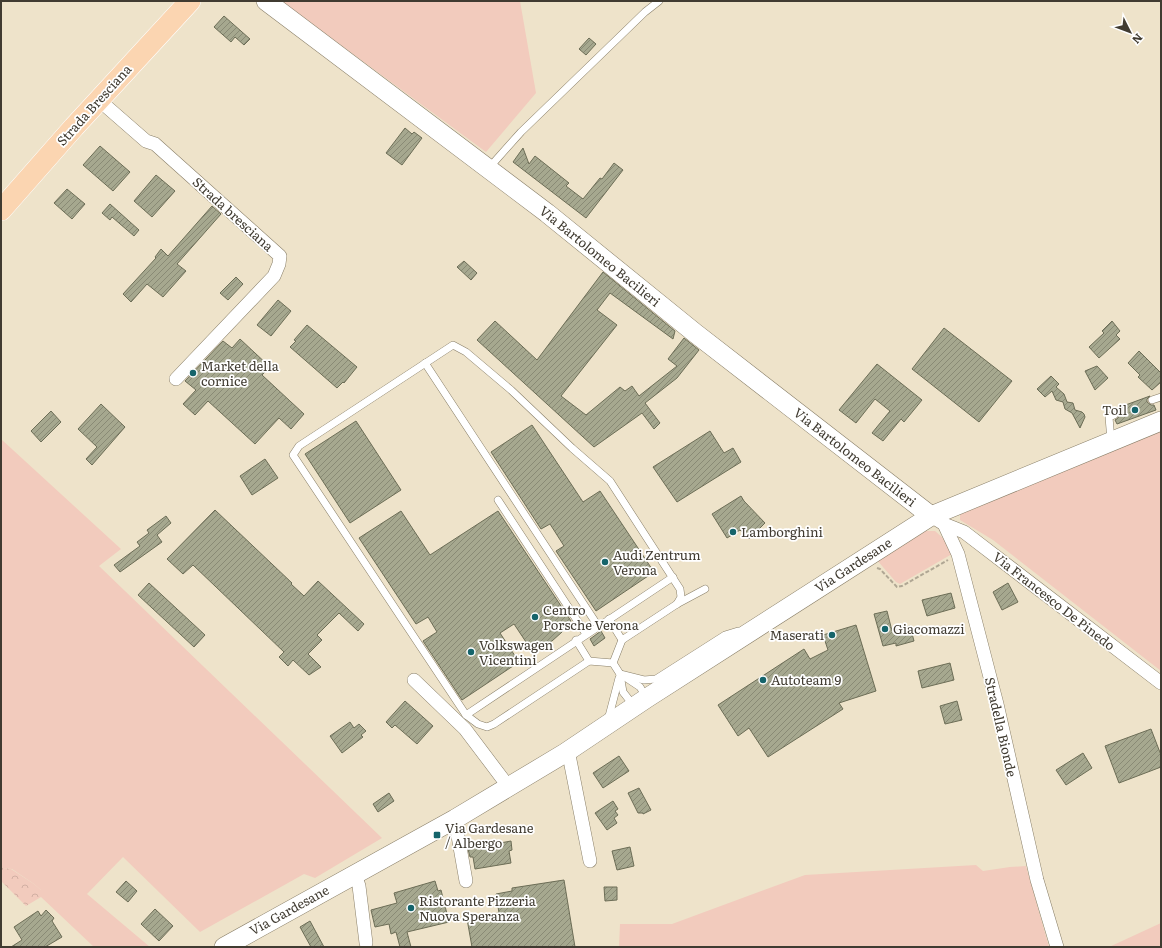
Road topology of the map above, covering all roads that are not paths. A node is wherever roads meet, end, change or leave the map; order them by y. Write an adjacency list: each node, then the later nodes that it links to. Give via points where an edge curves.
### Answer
1 (190, 1): 4 (main road, Strada Bresciana)
2 (266, 1): 5 (main road, Via Bartolomeo Bacilieri)
3 (659, 1): 5 (lane, via 521,132)
4 (99, 100): 6 (main road, Strada Bresciana); 8 (street, Strada bresciana, via 146,141 155,144 280,256 274,276)
5 (488, 169): 15 (main road, Via Bartolomeo Bacilieri, via 695,333)
6 (1, 210)
7 (425, 363): 16 (lane, via 454,345 511,390 610,481); 21 (lane); 31 (lane, via 299,446 293,455)
8 (176, 378)
9 (1161, 397): 10 (lane)
10 (1152, 400)
11 (1114, 415): 13 (lane, via 1109,417)
12 (1161, 422): 13 (main road, Via Gardesane)
13 (1112, 442): 15 (main road, Via Gardesane)
14 (498, 500): 22 (lane)
15 (938, 520): 19 (main road, Via Gardesane); 29 (street, Via Francesco De Pinedo, via 964,532); 41 (street, Stradella Bionde, via 958,554 997,704 1037,880)
16 (673, 577): 18 (lane, via 680,589 681,597); 20 (lane)
17 (705, 589): 18 (lane)
18 (677, 604): 24 (lane)
19 (770, 618): 27 (lane, via 725,635 656,678 644,680); 30 (main road, Via Gardesane)
20 (609, 619): 21 (lane); 24 (lane)
21 (598, 626): 22 (lane)
22 (586, 634): 23 (lane)
23 (576, 640): 25 (lane); 31 (lane)
24 (622, 640): 26 (lane)
25 (589, 661): 26 (lane); 31 (lane, via 494,724 487,727)
26 (613, 663): 27 (lane)
27 (620, 674): 30 (lane, via 623,692); 30 (lane, via 640,687); 32 (lane)
28 (414, 680): 34 (street, via 465,729)
29 (1161, 683)
30 (640, 702): 32 (main road, Via Gardesane)
31 (466, 715)
32 (607, 724): 33 (main road, Via Gardesane)
33 (568, 750): 34 (main road, Via Gardesane); 36 (street)
34 (508, 786): 35 (main road, Via Gardesane)
35 (454, 819): 37 (main road, Via Gardesane); 38 (street)
36 (590, 861)
37 (355, 874): 39 (street, via 359,886); 40 (main road, Via Gardesane)
38 (466, 881)
39 (366, 943)
40 (224, 947)
41 (1057, 947)

